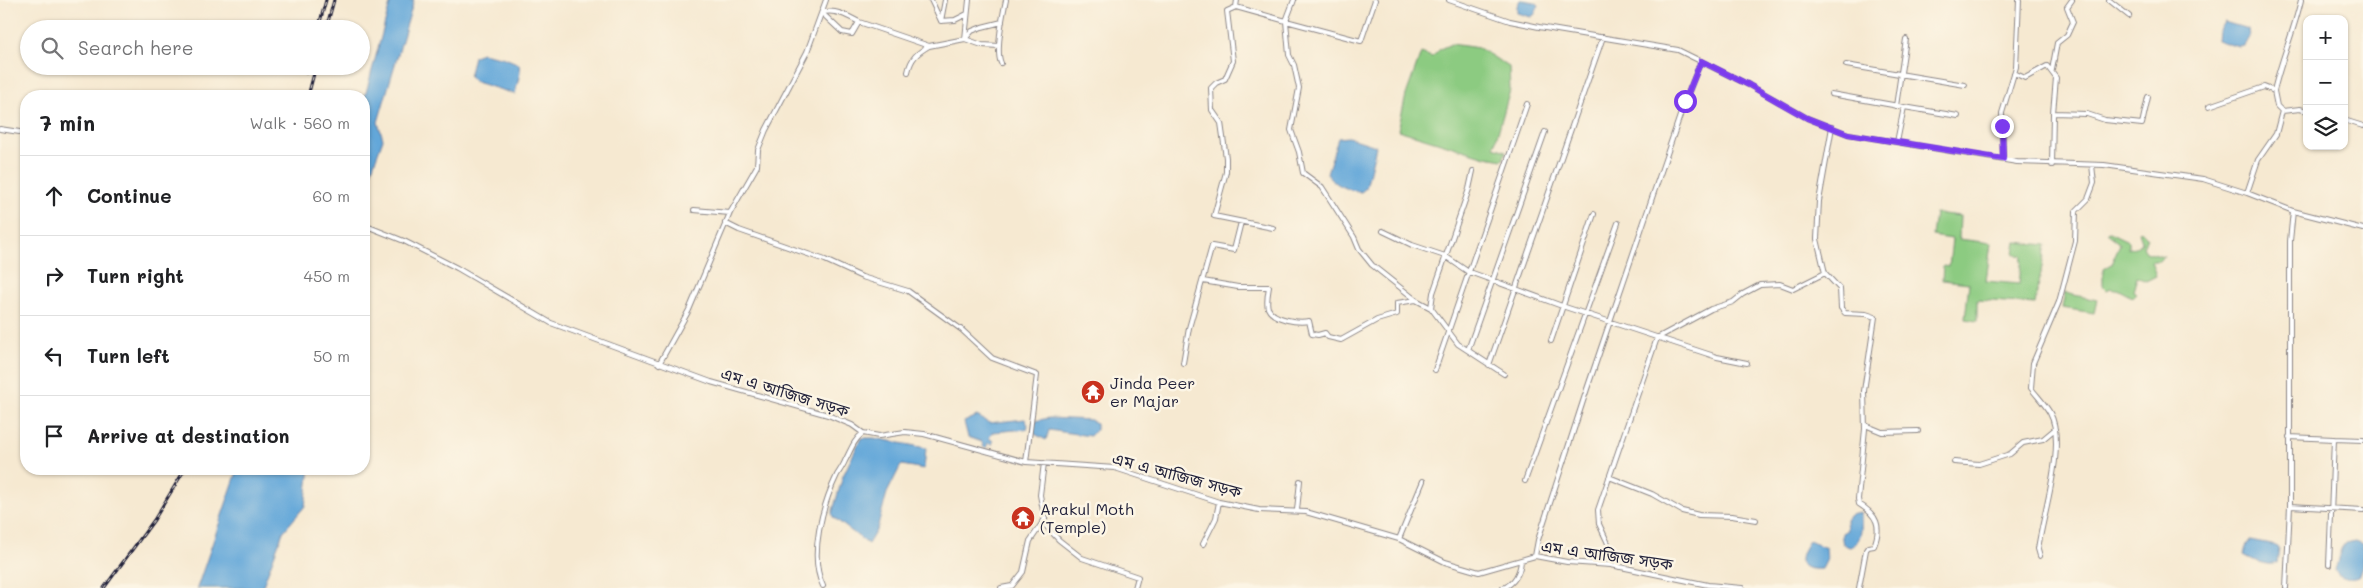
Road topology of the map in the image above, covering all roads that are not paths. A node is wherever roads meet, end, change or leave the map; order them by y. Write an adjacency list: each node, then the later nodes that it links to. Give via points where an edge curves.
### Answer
1 (826, 0): 15 (street)
2 (931, 0): 19 (street)
3 (945, 0): 19 (street)
4 (969, 0): 16 (street)
5 (1006, 0): 21 (street)
6 (1237, 0): 14 (street)
7 (1294, 0): 18 (street)
8 (1375, 0): 18 (street, via 1361,41)
9 (1449, 0): 22 (street, via 1510,21)
10 (2019, 0): 32 (street)
11 (2072, 0): 30 (street, via 2067,7 2073,22 2068,35 2057,43)
12 (2108, 0): 17 (street)
13 (2301, 0): 35 (street)
14 (1236, 7): 18 (street); 62 (street, via 1227,11 1233,61 1226,79 1211,88 1210,97 1212,110 1221,123 1226,158 1226,172 1214,216)
15 (822, 13): 20 (street, via 828,10); 20 (street, via 842,32 852,34); 60 (street, via 807,52 766,130 758,150 757,166)
16 (967, 14): 19 (street, via 955,20); 23 (street)
17 (2128, 16)
18 (1286, 20): 75 (street, via 1289,56 1298,88 1291,130 1303,173 1322,187 1364,256)
19 (941, 21)
20 (859, 22): 25 (street)
21 (1002, 22): 23 (street, via 982,26); 26 (street)
22 (1603, 36): 27 (street, via 1678,50); 74 (street)
23 (965, 39): 25 (street); 26 (street)
24 (1906, 39): 33 (street)
25 (929, 46): 31 (street, via 918,52 910,62)
26 (999, 46): 28 (street)
27 (1701, 61): 48 (street, via 1807,118); 79 (street)
28 (1001, 62)
29 (1846, 65): 33 (street)
30 (2052, 70): 32 (street, via 2047,66 2024,78); 44 (street, via 2056,78)
31 (908, 72)
32 (2014, 73): 53 (street, via 2002,113)
33 (1900, 74): 34 (street); 39 (street)
34 (1965, 85)
35 (2274, 91): 40 (street, via 2264,87); 43 (street)
36 (1831, 94): 39 (street)
37 (2148, 97): 44 (street, via 2142,124 2105,120 2087,114)
38 (1527, 104): 70 (street)
39 (1896, 106): 41 (street)
40 (2209, 106)
41 (1904, 107): 45 (street); 52 (street)
42 (2303, 109): 43 (street)
43 (2282, 111): 57 (street, via 2276,134 2258,160)
44 (2053, 113): 54 (street)
45 (1958, 116)
46 (2348, 121): 47 (street)
47 (2363, 126)
48 (1832, 127): 52 (street, via 1848,134); 71 (street, via 1826,148 1817,239)
49 (0, 129): 50 (street)
50 (20, 132)
51 (1545, 132): 72 (street)
52 (1897, 142): 53 (street)
53 (2003, 159): 54 (street)
54 (2052, 165): 55 (street)
55 (2092, 165): 57 (street, via 2204,179); 91 (street, via 2094,183 2088,199 2076,211 2075,241 2059,302 2033,363 2031,388 2050,413)
56 (1472, 171): 69 (street, via 1469,189)
57 (2247, 193): 59 (street)
58 (694, 210): 60 (street)
59 (2293, 212): 67 (street); 94 (street)
60 (730, 213): 63 (street)
61 (1594, 214): 76 (street)
62 (1241, 222): 66 (street); 73 (street, via 1234,250 1212,246)
63 (725, 223): 85 (street, via 689,310); 97 (street, via 862,277 908,291 962,330 992,358 1037,375)
64 (1618, 223): 78 (street)
65 (370, 228): 85 (street, এম এ আজিজ সড়ক, via 457,268 551,323)
66 (1273, 228)
67 (2363, 229)
68 (1383, 231): 69 (street)
69 (1445, 256): 70 (street); 77 (street)
70 (1467, 271): 72 (street); 80 (street)
71 (1825, 274): 81 (street, via 1793,289 1780,284 1760,286); 90 (street, via 1840,289 1841,308 1845,313 1875,317 1864,391)
72 (1492, 280): 74 (street); 83 (street)
73 (1203, 281): 75 (street, via 1269,287 1267,306 1270,311 1294,322 1310,321 1312,334 1325,333 1341,340 1377,320 1393,317 1397,314 1397,303); 86 (street, via 1189,328)
74 (1515, 288): 76 (street); 87 (street)
75 (1416, 300): 77 (street)
76 (1562, 306): 78 (street); 82 (street)
77 (1431, 308): 80 (street)
78 (1586, 313): 79 (street); 103 (street)
79 (1610, 321): 81 (street); 113 (street)
80 (1448, 331): 83 (street, via 1458,344); 88 (street)
81 (1657, 338): 84 (street); 100 (street)
82 (1551, 341)
83 (1468, 350): 87 (street)
84 (1747, 363)
85 (659, 364): 93 (street, এম এ আজিজ সড়ক, via 828,416)
86 (1183, 364)
87 (1490, 365): 89 (street)
88 (1435, 370)
89 (1504, 374)
90 (1865, 425): 92 (street, via 1882,432); 124 (street, via 1859,504 1869,510 1878,522 1878,536 1874,546 1866,550)
91 (2055, 429): 98 (street, via 2043,439 2023,443 2010,454 1978,464); 114 (street, via 2055,466 2042,519)
92 (1918, 431)
93 (863, 433): 97 (street, এম এ আজিজ সড়ক, via 879,436 906,432 924,434); 118 (street, via 855,440 838,474 819,532 816,551 818,576)
94 (2288, 437): 95 (street); 105 (street)
95 (2334, 439): 96 (street); 106 (street)
96 (2363, 440)
97 (1026, 462): 99 (street, এম এ আজিজ সড়ক)
98 (1954, 462)
99 (1044, 463): 104 (street, এম এ আজিজ সড়ক, via 1115,468); 109 (street, via 1040,495)
100 (1609, 477): 110 (street, via 1652,494 1682,511); 117 (street, via 1598,510 1599,524)
101 (1300, 481): 107 (street)
102 (1423, 481): 111 (street)
103 (1525, 481)
104 (1219, 502): 107 (street, এম এ আজিজ সড়ক, via 1259,510); 112 (street, via 1216,518)
105 (2290, 506): 106 (street); 125 (street)
106 (2332, 509): 108 (street); 116 (street)
107 (1297, 510): 111 (street, এম এ আজিজ সড়ক)
108 (2363, 510)
109 (1045, 519): 120 (street, via 1030,541 1023,572 1012,586); 121 (street, via 1046,526 1059,540 1082,558 1138,577)
110 (1756, 520)
111 (1399, 539): 115 (street, এম এ আজিজ সড়ক, via 1445,562 1479,572)
112 (1203, 544)
113 (1535, 556): 115 (street, এম এ আজিজ সড়ক); 117 (street, এম এ আজিজ সড়ক)
114 (2040, 556)
115 (1521, 561): 119 (street, via 1517,577)
116 (2329, 565)
117 (1619, 567): 123 (street, এম এ আজিজ সড়ক, via 1708,585)
118 (823, 586)
119 (1509, 587): 122 (street)
120 (1001, 588)
121 (1135, 588)
122 (1503, 588)
123 (1742, 588)
124 (1859, 588)
125 (2286, 588)

